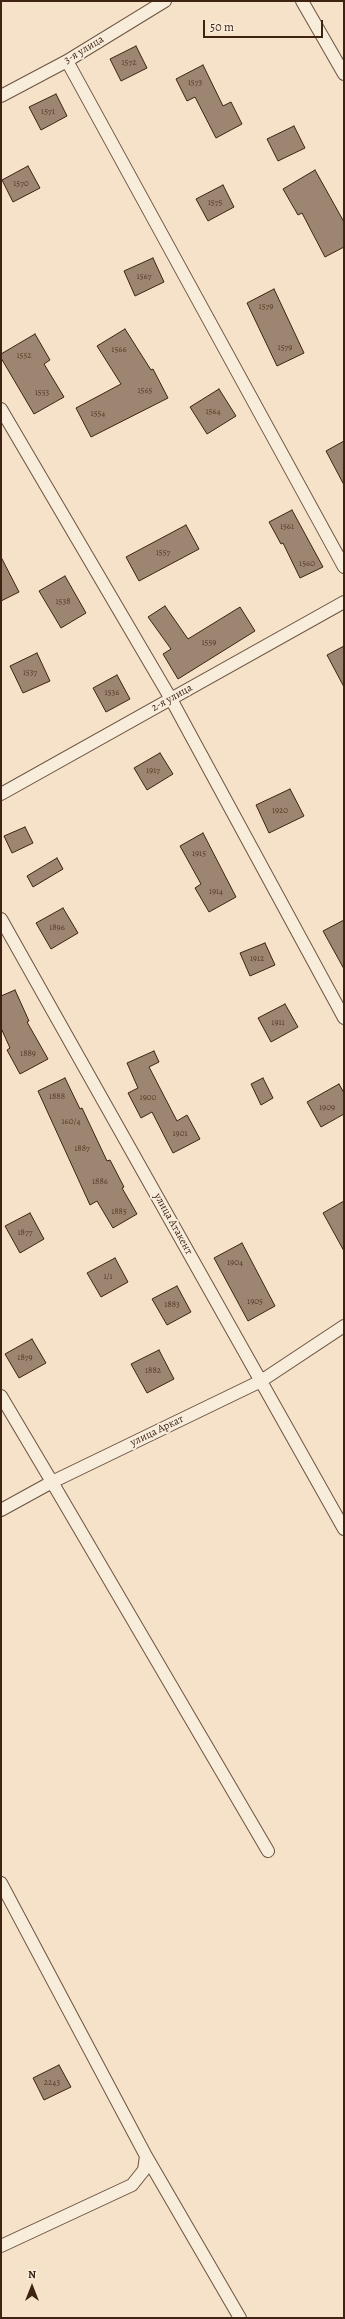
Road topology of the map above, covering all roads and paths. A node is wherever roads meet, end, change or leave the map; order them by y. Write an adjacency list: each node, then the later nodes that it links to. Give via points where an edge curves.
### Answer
1 (165, 1): 3 (street, 3-я улица)
2 (302, 1): 4 (street)
3 (67, 61): 5 (street, 3-я улица); 7 (street)
4 (344, 74)
5 (1, 96)
6 (1, 409): 9 (street)
7 (344, 567)
8 (344, 602): 9 (street, 2-я улица)
9 (171, 699): 10 (street, 2-я улица); 12 (street)
10 (1, 794)
11 (1, 919): 14 (street, улица Атакент)
12 (344, 1018)
13 (344, 1326): 14 (street, улица Аркат)
14 (261, 1381): 16 (street, улица Аркат); 18 (street, улица Атакент)
15 (1, 1396): 16 (street)
16 (52, 1482): 17 (street, улица Аркат); 19 (street)
17 (1, 1510)
18 (344, 1529)
19 (268, 1851)
20 (1, 1883): 21 (street)
21 (146, 2156): 22 (street, via 144,2170 132,2185); 23 (street)
22 (1, 2246)
23 (240, 2318)

